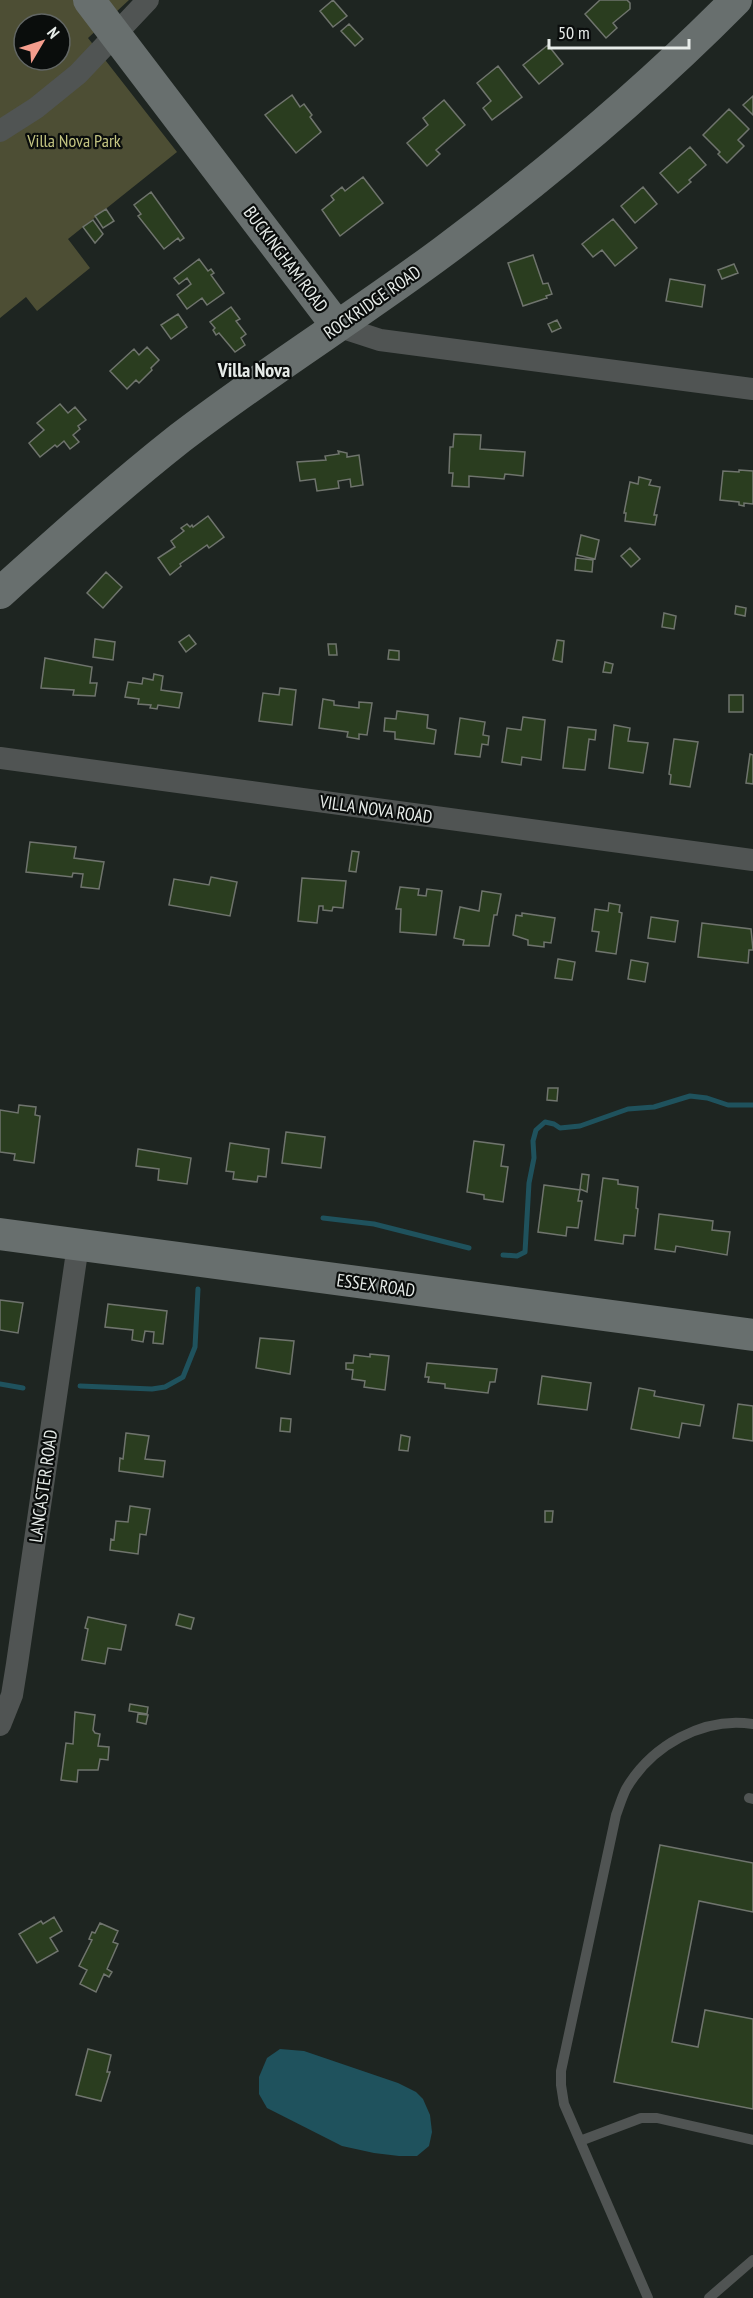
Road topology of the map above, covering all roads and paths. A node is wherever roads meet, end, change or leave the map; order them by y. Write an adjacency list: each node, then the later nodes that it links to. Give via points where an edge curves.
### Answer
1 (89, 0): 4 (street, BUCKINGHAM ROAD)
2 (148, 0): 4 (street)
3 (736, 0): 6 (street, ROCKRIDGE ROAD, via 621,109 539,176 444,251)
4 (116, 35): 5 (street, via 78,74); 6 (street, BUCKINGHAM ROAD)
5 (0, 131)
6 (337, 326): 7 (street, BUCKINGHAM ROAD, via 380,340); 8 (street, ROCKRIDGE ROAD, via 181,438)
7 (753, 389)
8 (0, 593)
9 (0, 758): 10 (street, VILLA NOVA ROAD)
10 (753, 860)
11 (0, 1234): 12 (street, ESSEX ROAD)
12 (78, 1245): 13 (street, ESSEX ROAD); 15 (street, LANCASTER ROAD, via 12,1695)
13 (753, 1335)
14 (753, 1724): 17 (lane, via 731,1722 691,1732 655,1754 625,1791 616,1815 561,2071 564,2104)
15 (0, 1725)
16 (753, 2140): 17 (lane, via 657,2118 641,2118)
17 (580, 2141): 19 (lane)
18 (753, 2260): 20 (lane)
19 (648, 2298)
20 (709, 2298)

